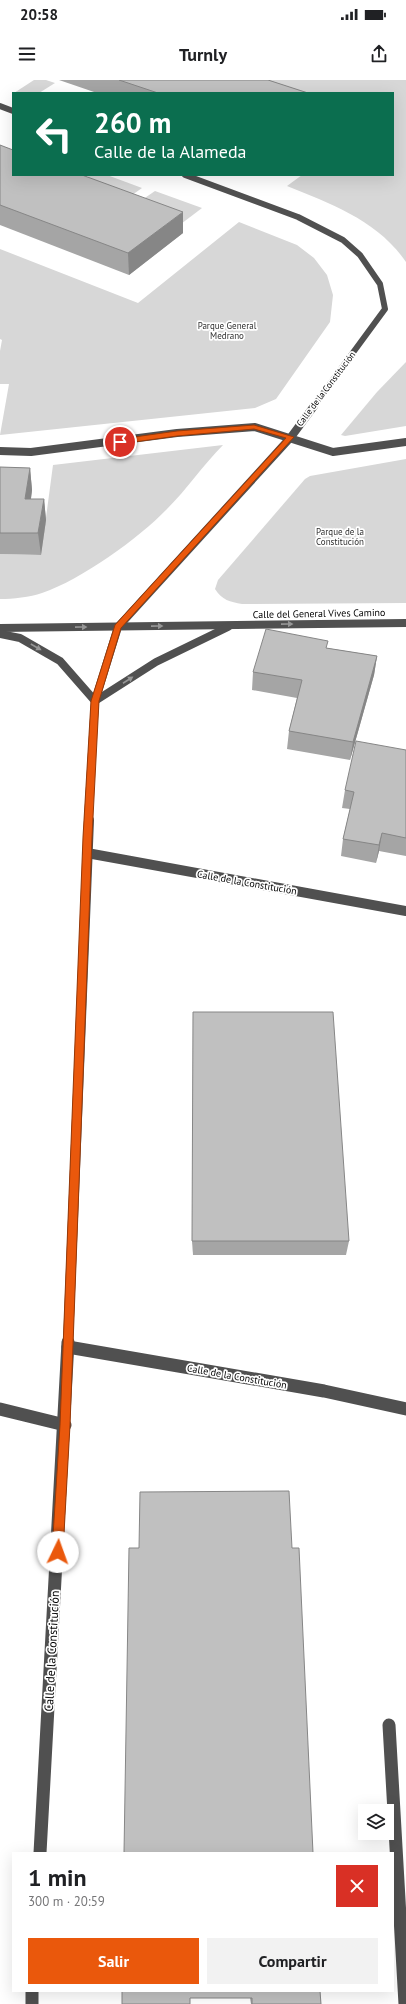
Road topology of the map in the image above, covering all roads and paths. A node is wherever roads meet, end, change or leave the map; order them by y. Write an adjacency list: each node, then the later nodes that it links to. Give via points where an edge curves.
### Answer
1 (0, 106): 2 (street)
2 (12, 111)
3 (189, 176): 4 (street, Calle de la Constitución, via 298,217 342,240 360,255 380,284 385,309)
4 (291, 437): 5 (street, via 333,452); 6 (street, via 254,427 31,452); 9 (street, Calle de la Constitución)
5 (406, 442)
6 (0, 451)
7 (406, 623): 8 (street, Calle del General Vives Camino, one-way to 7)
8 (232, 625): 9 (street, Calle del General Vives Camino, one-way to 8); 12 (street, Calle del General Vives Camino, one-way to 8, via 156,662)
9 (118, 627): 10 (street, Calle del General Vives Camino, one-way to 9); 12 (street, Calle de la Constitución)
10 (0, 628)
11 (0, 634): 12 (street, one-way to 12, via 20,638 60,661)
12 (95, 701): 13 (street, Calle de la Constitución)
13 (87, 852): 14 (street, Calle de la Constitución); 15 (street, Calle de la Constitución)
14 (406, 910)
15 (68, 1347): 17 (street, Calle de la Constitución, via 324,1391); 18 (street, Calle de la Constitución)
16 (0, 1409): 18 (street)
17 (406, 1409)
18 (65, 1425): 20 (street, Calle de la Constitución)
19 (389, 1725): 23 (street)
20 (40, 1852)
21 (32, 1992): 22 (street)
22 (32, 2004)
23 (405, 2004)

